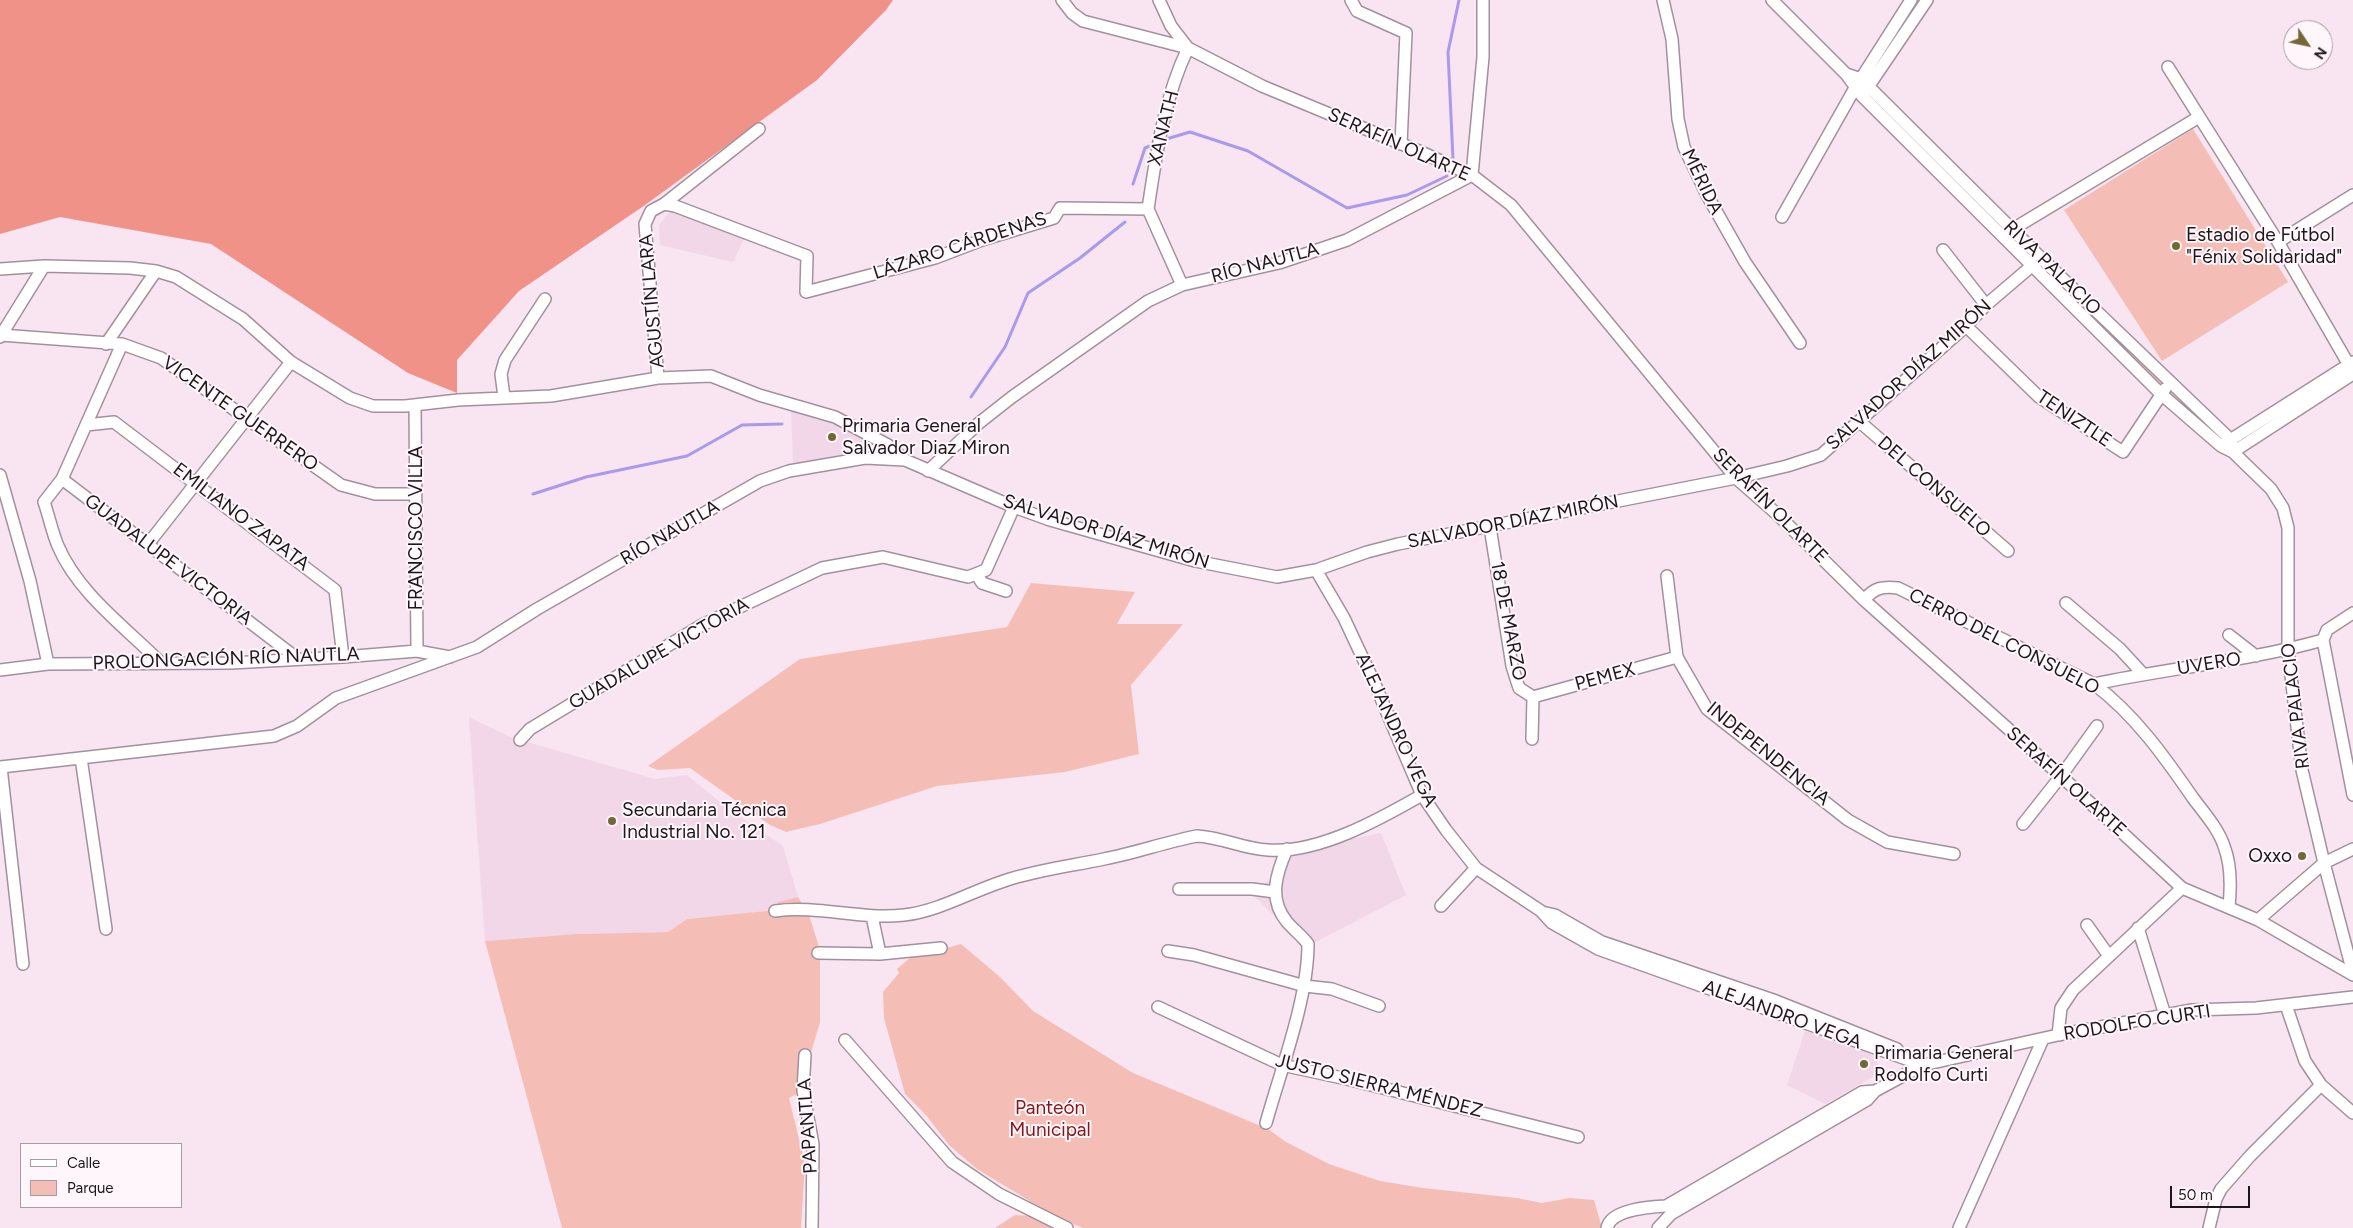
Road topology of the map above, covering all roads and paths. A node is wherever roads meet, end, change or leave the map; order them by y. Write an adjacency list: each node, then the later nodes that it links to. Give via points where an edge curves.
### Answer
1 (1062, 0): 9 (street, via 1083,21)
2 (1159, 0): 9 (street, SERAFÍN OLARTE, via 1170,26)
3 (1351, 0): 14 (street, via 1357,11 1406,33)
4 (1483, 0): 15 (street, via 1483,57)
5 (1663, 0): 33 (street, MÉRIDA, via 1672,39 1678,119 1684,147 1707,196 1745,262)
6 (1772, 0): 11 (street, RIVA PALACIO)
7 (1911, 0): 11 (street)
8 (1927, 0): 11 (street)
9 (1188, 48): 14 (street, SERAFÍN OLARTE, via 1262,86); 18 (street, XANATH, via 1156,150)
10 (2168, 67): 12 (street)
11 (1862, 88): 19 (street); 20 (street, RIVA PALACIO); 21 (street, RIVA PALACIO)
12 (2199, 117): 20 (street); 22 (street)
13 (758, 128): 17 (street, AGUSTÍN LARA)
14 (1401, 144): 15 (street, SERAFÍN OLARTE)
15 (1472, 175): 28 (street, RÍO NAUTLA, via 1347,240 1279,263); 50 (street, SERAFÍN OLARTE, via 1511,205)
16 (2353, 195): 22 (street)
17 (664, 204): 18 (street, LÁZARO CÁRDENAS, via 807,256 806,292 935,258 1054,218 1060,208); 38 (street, AGUSTÍN LARA, via 651,211 645,224)
18 (1148, 209): 28 (street)
19 (1782, 217)
20 (2012, 229): 21 (street); 24 (street, RIVA PALACIO)
21 (2002, 235): 24 (street, RIVA PALACIO)
22 (2278, 242): 37 (street)
23 (1943, 250): 30 (street)
24 (2037, 262): 30 (street, SALVADOR DÍAZ MIRÓN); 39 (street, RIVA PALACIO); 40 (street, RIVA PALACIO)
25 (44, 266): 26 (street, SALVADOR DÍAZ MIRÓN); 27 (street, SALVADOR DÍAZ MIRÓN); 32 (street)
26 (0, 269)
27 (156, 271): 34 (street); 36 (street, SALVADOR DÍAZ MIRÓN, via 176,277 214,299 243,319)
28 (1182, 284): 48 (street, RÍO NAUTLA, via 1148,301 1012,397)
29 (545, 299): 41 (street, via 504,360 501,374)
30 (1986, 304): 31 (street, SALVADOR DÍAZ MIRÓN)
31 (1966, 326): 40 (street, TENIZTLE, via 2039,397 2123,452); 44 (street, SALVADOR DÍAZ MIRÓN)
32 (1, 336): 34 (street, VICENTE GUERRERO)
33 (1800, 343)
34 (106, 344): 35 (street, VICENTE GUERRERO)
35 (122, 344): 43 (street, VICENTE GUERRERO, via 161,358); 45 (street)
36 (291, 362): 42 (street, SALVADOR DÍAZ MIRÓN, via 350,398 372,406); 43 (street)
37 (2352, 368): 46 (street)
38 (658, 378): 41 (street, SALVADOR DÍAZ MIRÓN, via 551,396); 47 (street, SALVADOR DÍAZ MIRÓN, via 710,376 759,395 836,417 888,445)
39 (2170, 382): 40 (street, TENIZTLE); 46 (street, RIVA PALACIO)
40 (2161, 394): 46 (street, RIVA PALACIO)
41 (504, 397): 42 (street, SALVADOR DÍAZ MIRÓN)
42 (415, 405): 53 (street, FRANCISCO VILLA)
43 (247, 419): 52 (street); 53 (street, VICENTE GUERRERO, via 341,485 375,494)
44 (1860, 422): 50 (street, SALVADOR DÍAZ MIRÓN, via 1821,455); 57 (street, DEL CONSUELO)
45 (86, 425): 51 (street); 52 (street, EMILIANO ZAPATA, via 114,422)
46 (2228, 446): 67 (street, RIVA PALACIO, via 2271,489 2283,508 2288,528)
47 (905, 460): 48 (street, SALVADOR DÍAZ MIRÓN); 71 (street, RÍO NAUTLA, via 865,458 789,472 760,481 477,647)
48 (928, 471): 54 (street, SALVADOR DÍAZ MIRÓN)
49 (0, 475): 75 (street, via 30,582)
50 (1736, 478): 55 (street, SALVADOR DÍAZ MIRÓN); 62 (street, SERAFÍN OLARTE)
51 (62, 479): 56 (street, GUADALUPE VICTORIA); 74 (street, via 44,502 58,546 80,582)
52 (196, 482): 56 (street); 70 (street, EMILIANO ZAPATA, via 335,590)
53 (415, 494): 68 (street, FRANCISCO VILLA)
54 (1014, 507): 58 (street, SALVADOR DÍAZ MIRÓN, via 1195,561 1277,577); 59 (street, via 986,570)
55 (1490, 527): 58 (street, SALVADOR DÍAZ MIRÓN, via 1398,544); 79 (street, 18 DE MARZO, via 1512,666 1519,688)
56 (148, 544): 73 (street, GUADALUPE VICTORIA)
57 (2008, 551)
58 (1316, 570): 86 (street, ALEJANDRO VEGA, via 1344,618)
59 (977, 575): 61 (street, via 982,583); 82 (street, GUADALUPE VICTORIA, via 968,577 883,557 822,568 702,625 530,730)
60 (1667, 576): 72 (street, INDEPENDENCIA)
61 (1006, 591)
62 (1864, 600): 78 (street, CERRO DEL CONSUELO, via 1883,586 1898,588); 84 (street, SERAFÍN OLARTE)
63 (2066, 603): 77 (street, via 2120,649)
64 (2353, 613): 66 (street, via 2327,630)
65 (2229, 635): 69 (street)
66 (2323, 640): 67 (street, UVERO); 85 (street)
67 (2288, 650): 69 (street, UVERO); 91 (street, RIVA PALACIO, via 2302,770)
68 (417, 651): 70 (street, PROLONGACIÓN RÍO NAUTLA); 71 (street, PROLONGACIÓN RÍO NAUTLA)
69 (2256, 656): 77 (street, UVERO)
70 (343, 657): 73 (street, PROLONGACIÓN RÍO NAUTLA)
71 (451, 657): 83 (street, RÍO NAUTLA, via 336,698 298,726 274,736)
72 (1677, 658): 79 (street, PEMEX); 90 (street, INDEPENDENCIA, via 1707,709 1848,820 1887,842)
73 (298, 659): 74 (street, PROLONGACIÓN RÍO NAUTLA, via 231,663)
74 (160, 662): 75 (street, PROLONGACIÓN RÍO NAUTLA)
75 (48, 664): 76 (street, PROLONGACIÓN RÍO NAUTLA)
76 (0, 670)
77 (2143, 674): 78 (street, UVERO)
78 (2094, 684): 97 (street, CERRO DEL CONSUELO, via 2116,700 2138,723 2215,828 2229,866)
79 (1533, 697): 81 (street, 18 DE MARZO)
80 (2097, 726): 84 (street)
81 (1532, 738)
82 (520, 740)
83 (81, 758): 103 (street); 109 (street, RÍO NAUTLA, via 1,767)
84 (2061, 776): 87 (street); 93 (street, SERAFÍN OLARTE)
85 (2353, 795)
86 (1422, 796): 88 (street, via 1374,822 1331,840); 92 (street, ALEJANDRO VEGA)
87 (2022, 824)
88 (1288, 849): 95 (street, via 1278,869); 99 (street, via 1269,850 1197,836 1006,880 923,912)
89 (2353, 849): 91 (street)
90 (1954, 854)
91 (2324, 863): 100 (street); 110 (street, RIVA PALACIO)
92 (1476, 868): 96 (street); 122 (street, ALEJANDRO VEGA, via 1541,911 1552,923 1600,946 1774,1006)
93 (2182, 888): 97 (street, SERAFÍN OLARTE); 102 (street)
94 (1179, 889): 95 (street)
95 (1276, 892): 111 (street, via 1276,905 1308,944)
96 (1441, 906)
97 (2228, 906): 100 (street, SERAFÍN OLARTE)
98 (775, 910): 99 (street, via 825,910)
99 (872, 916): 107 (street)
100 (2258, 920): 110 (street, SERAFÍN OLARTE)
101 (2087, 925): 108 (street)
102 (2138, 928): 108 (street); 116 (street)
103 (106, 930)
104 (941, 948): 107 (street)
105 (1168, 951): 111 (street, via 1194,955)
106 (818, 953): 107 (street)
107 (880, 954)
108 (2109, 956): 117 (street, via 2073,990 2061,1008)
109 (23, 964)
110 (2353, 974)
111 (1305, 986): 114 (street, via 1332,989); 121 (street)
112 (2353, 997): 113 (street, RODOLFO CURTI)
113 (2286, 1005): 116 (street, RODOLFO CURTI, via 2192,1010); 123 (street, via 2305,1060)
114 (1379, 1006)
115 (1158, 1007): 121 (street, JUSTO SIERRA MÉNDEZ)
116 (2165, 1015): 117 (street, RODOLFO CURTI)
117 (2058, 1036): 119 (street, RODOLFO CURTI)
118 (845, 1040): 129 (street, via 952,1162 999,1194)
119 (2043, 1040): 122 (street, RODOLFO CURTI); 132 (street)
120 (805, 1055): 128 (street, PAPANTLA, via 803,1091 813,1144)
121 (1282, 1065): 125 (street); 126 (street, JUSTO SIERRA MÉNDEZ)
122 (1923, 1066): 127 (street, RODOLFO CURTI)
123 (2320, 1085): 124 (street); 133 (street, via 2220,1190)
124 (2353, 1112)
125 (1266, 1123)
126 (1578, 1137)
127 (1669, 1210): 130 (street, via 1639,1208 1615,1217); 131 (street)
128 (812, 1228)
129 (1067, 1228)
130 (1607, 1228)
131 (1658, 1228)
132 (1959, 1228)
133 (2209, 1228)

